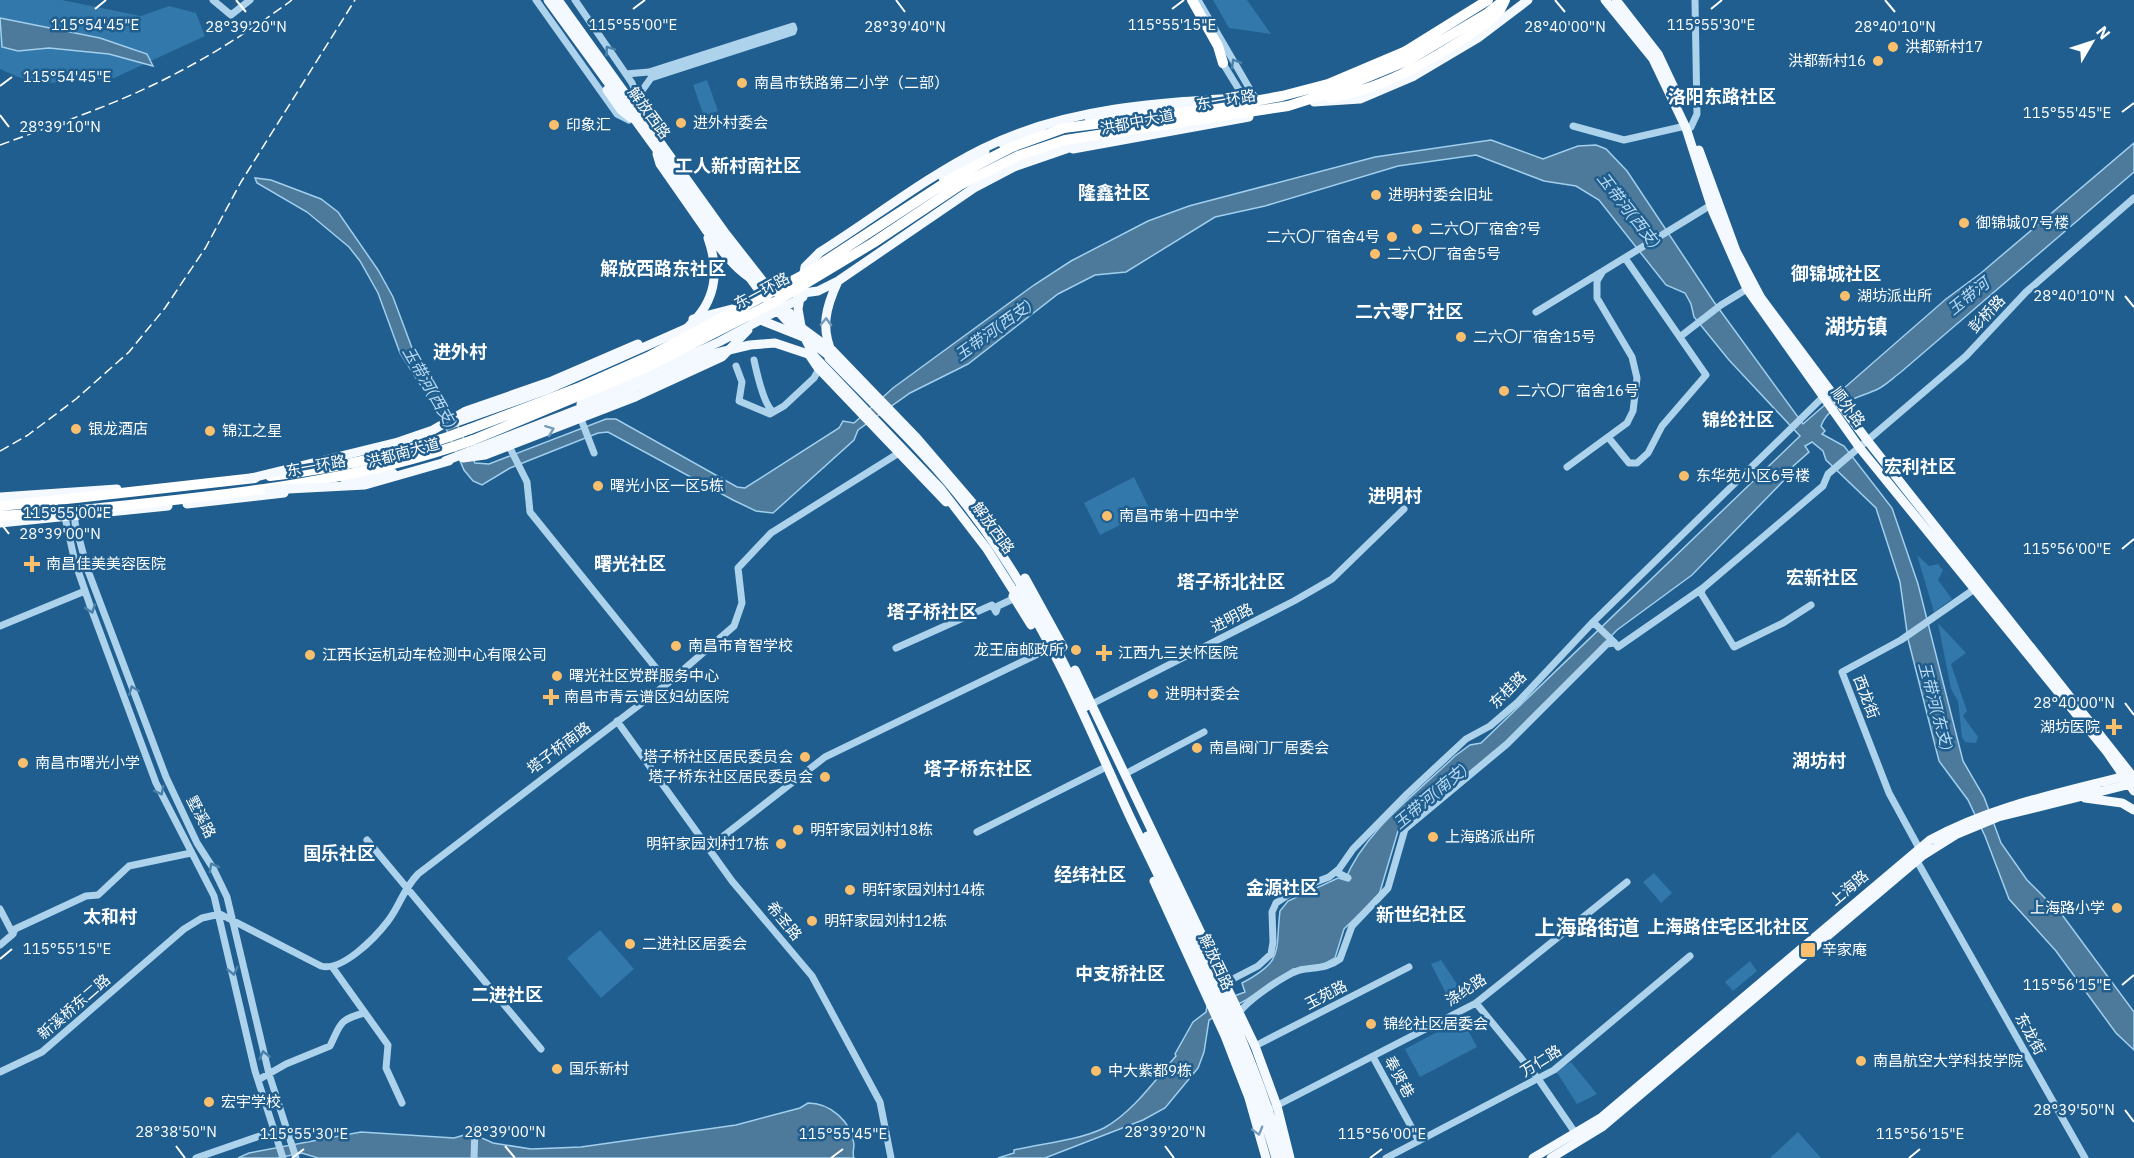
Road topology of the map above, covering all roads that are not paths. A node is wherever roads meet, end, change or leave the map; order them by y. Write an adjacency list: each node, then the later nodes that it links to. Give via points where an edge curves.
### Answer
1 (213, 0): 2 (street, via 231,15)
2 (250, 0)
3 (536, 0): 24 (street, via 617,114)
4 (544, 0): 24 (main road, via 621,110)
5 (548, 0): 24 (main road, 解放西路)
6 (560, 0): 24 (main road)
7 (575, 0): 19 (street, one-way to 7)
8 (1186, 0): 18 (street)
9 (1192, 0): 18 (highway, via 1218,46)
10 (1198, 0): 20 (street, one-way to 10)
11 (1482, 0): 20 (main road, 洪都中大道, via 1414,42 1363,65 1319,82)
12 (1488, 0): 21 (highway, 东一环路, bridge, via 1406,51)
13 (1506, 0): 21 (highway, bridge, via 1490,21 1411,69 1347,95); 22 (main road, 洪都中大道, via 1464,33 1411,65)
14 (1528, 0): 22 (main road, via 1478,38 1414,76 1360,99)
15 (1605, 0): 26 (main road, 顺外路, via 1653,59)
16 (1616, 0): 26 (main road, 顺外路, via 1658,54)
17 (1695, 0): 26 (street, via 1697,114)
18 (1223, 63): 20 (street)
19 (626, 74): 24 (street, via 637,93); 24 (street, via 649,72 794,28 793,32 651,78 641,92)
20 (1250, 98): 23 (street); 36 (main road, 洪都中大道, via 1078,119 1002,144 956,169 835,251)
21 (1285, 101): 27 (highway, 东一环路, bridge); 44 (main road, bridge, via 1213,99 1089,112 983,148 820,252 805,267 798,309 802,332); 63 (highway, 东一环路, bridge, via 1064,128 963,172 807,273 650,356 578,388 388,457 333,469)
22 (1314, 102): 23 (main road, 洪都中大道)
23 (1257, 116): 38 (main road, 洪都中大道, via 1026,159 968,188 897,238)
24 (642, 123): 28 (main road, 解放西路); 36 (main road, 解放西路)
25 (1573, 126): 26 (street, via 1624,140)
26 (1688, 128): 30 (main road, 顺外路); 49 (main road, 顺外路, via 1736,251 1761,298)
27 (1111, 133): 34 (main road, bridge, via 1014,167 974,188); 65 (highway, 东一环路, bridge, via 1065,140 987,169 775,302 643,369 544,412 444,451 386,468)
28 (657, 149): 31 (main road, via 660,164); 36 (main road, 解放西路)
29 (2134, 198): 57 (street, 彭桥路, via 2026,292 1966,356)
30 (1710, 206): 32 (street); 35 (main road, 顺外路)
31 (706, 230): 34 (main road, bridge, via 730,263 753,283 780,293 803,294); 41 (main road, bridge, via 715,260 713,291)
32 (1627, 257): 33 (street); 43 (street)
33 (1603, 271): 39 (street); 56 (street, via 1597,281 1597,298 1632,357 1636,378 1633,411 1627,423)
34 (838, 280): 46 (main road, one-way to 34, bridge, via 827,342 824,320)
35 (1747, 289): 43 (street); 49 (main road, 顺外路)
36 (765, 291): 37 (main road, 洪都南大道); 38 (main road, 解放西路)
37 (734, 309): 54 (main road, 洪都南大道, via 649,353 565,388); 54 (main road, bridge, via 690,320 552,381 466,411)
38 (781, 310): 40 (main road, 洪都南大道); 42 (main road, 解放西路)
39 (1536, 312)
40 (753, 324): 51 (main road, 洪都南大道); 60 (main road, one-way to 40, bridge, via 485,455 635,397 722,357)
41 (687, 328): 46 (main road, bridge, via 731,314 747,314 806,338); 54 (main road, bridge, via 549,389)
42 (799, 330): 48 (main road); 50 (main road, 解放西路); 50 (main road, via 833,351)
43 (1681, 336): 56 (street, via 1706,379 1662,426 1648,453 1637,463 1629,463)
44 (813, 356): 60 (main road, bridge, via 775,343 712,354 657,379); 76 (main road, bridge, via 940,488 987,549)
45 (754, 360): 52 (street, via 761,391)
46 (837, 362): 62 (main road, via 906,433)
47 (736, 366): 52 (street, via 742,382 739,401 770,414)
48 (819, 369): 50 (main road); 52 (street, via 784,406)
49 (1826, 395): 57 (main road, 顺外路); 78 (street, 东桂路)
50 (862, 398): 53 (main road); 53 (main road)
51 (576, 406): 55 (main road, 洪都南大道); 59 (street, bridge)
52 (772, 411)
53 (890, 427): 58 (main road); 62 (main road, 解放西路); 84 (main road, via 963,491 1011,557 1040,601)
54 (436, 432): 63 (main road, bridge); 64 (main road, 洪都南大道, via 387,454 295,471)
55 (504, 435): 60 (main road, 洪都南大道, bridge); 83 (street, via 527,482 530,512)
56 (1608, 437): 61 (street)
57 (1860, 447): 73 (main road, 顺外路); 74 (street, 彭桥路, via 1828,474 1823,486)
58 (903, 450): 76 (main road, via 964,523); 82 (main road, 解放西路, via 963,512 990,547 1025,601); 83 (street, 塔子桥南路, via 771,533 738,568 742,603 734,626)
59 (594, 453)
60 (444, 460): 65 (main road, bridge, via 365,485); 71 (main road, 洪都南大道, via 310,489)
61 (1567, 467)
62 (934, 469): 84 (main road, 解放西路, via 968,507 1017,577)
63 (247, 479): 68 (highway, 东一环路, bridge)
64 (74, 490): 66 (main road, 洪都南大道); 71 (street, 墅溪路)
65 (269, 490): 70 (highway, 东一环路, bridge)
66 (60, 492): 67 (main road, 洪都南大道); 71 (street, 墅溪路)
67 (0, 498)
68 (0, 506)
69 (1404, 509): 84 (street, 进明路, via 1332,579)
70 (0, 517)
71 (70, 517): 72 (main road, 洪都南大道); 75 (street, 墅溪路); 106 (street, 墅溪路, one-way to 71, via 218,878 166,777)
72 (0, 523)
73 (1978, 587): 89 (main road, 顺外路); 97 (street, 西龙街, via 1901,640 1842,672 1889,793)
74 (1703, 588): 77 (street, via 1704,600 1734,647); 80 (street, 彭桥路, via 1618,647)
75 (85, 591): 79 (street); 98 (street, 墅溪路, one-way to 98, via 156,783)
76 (1018, 600): 81 (street, via 998,606 996,612 992,605); 82 (main road)
77 (1810, 605)
78 (1594, 623): 80 (street); 100 (street, 东桂路, via 1518,702 1490,726 1466,739 1407,794)
79 (0, 626)
80 (1615, 643): 115 (street, via 1606,644 1507,744 1405,829 1388,888 1352,926 1340,959 1324,967 1295,972 1245,1004)
81 (896, 648)
82 (1048, 652): 87 (main road); 96 (street, via 825,757); 112 (main road, 解放西路)
83 (668, 683): 85 (street, 塔子桥南路)
84 (1088, 706): 88 (main road); 112 (main road, 解放西路)
85 (617, 721): 96 (street, 希圣路); 103 (street, 塔子桥南路)
86 (1204, 732): 88 (street)
87 (1102, 769): 94 (street); 112 (main road)
88 (1125, 774): 112 (main road)
89 (2132, 780): 90 (main road, 上海路); 92 (main road, 上海路)
90 (2074, 798): 91 (main road, via 2102,799); 92 (main road, 上海路)
91 (2134, 810)
92 (1995, 814): 93 (main road, 上海路)
93 (1957, 829): 97 (main road, 上海路); 99 (main road, 上海路)
94 (978, 832)
95 (367, 840): 103 (street)
96 (708, 848): 133 (street, 希圣路, via 812,976 880,1102)
97 (1919, 848): 127 (main road, 上海路, via 1602,1117)
98 (191, 853): 105 (street, 墅溪路); 107 (street, via 129,866 98,895 86,896 15,929)
99 (1917, 861): 140 (main road, 上海路, via 1602,1127); 141 (street, 东龙街)
100 (1336, 872): 101 (street); 112 (street, 东桂路, via 1276,903 1272,912 1271,954)
101 (1348, 878)
102 (1627, 882): 113 (street, 涤纶路)
103 (405, 887): 111 (street, 塔子桥南路, via 395,911 378,932); 117 (street)
104 (0, 909): 107 (street)
105 (220, 914): 106 (street); 119 (street, 新溪桥东二路, via 202,918 184,929 42,1052); 121 (street, 墅溪路, one-way to 121)
106 (234, 921): 111 (street, via 321,966); 120 (street, 墅溪路, one-way to 106)
107 (13, 934): 108 (street)
108 (0, 945)
109 (1690, 957): 122 (street, 万仁路, via 1569,1060)
110 (1409, 967): 116 (street, 玉苑路)
111 (333, 968): 114 (street)
112 (1219, 991): 115 (main road); 115 (main road)
113 (1476, 1003): 118 (street, 涤纶路); 122 (street)
114 (364, 1013): 120 (street, via 338,1024 330,1046); 123 (street, via 388,1045 386,1068)
115 (1232, 1024): 116 (main road); 124 (main road); 134 (main road, one-way to 134); 135 (main road)
116 (1255, 1047): 124 (main road)
117 (542, 1049)
118 (1373, 1057): 124 (street, 涤纶路); 128 (street, 奉贤巷)
119 (0, 1072)
120 (268, 1074): 121 (street); 131 (street, 墅溪路)
121 (258, 1080): 126 (street, 墅溪路)
122 (1539, 1080): 127 (street); 128 (street, 万仁路)
123 (402, 1103)
124 (1273, 1108): 136 (main road); 137 (main road)
125 (475, 1128): 132 (street)
126 (274, 1131): 129 (street); 130 (street, 墅溪路)
127 (1576, 1134): 139 (main road, 上海路)
128 (1419, 1141): 138 (street, 万仁路)
129 (196, 1158)
130 (283, 1158)
131 (297, 1158)
132 (474, 1158)
133 (891, 1158)
134 (1266, 1158)
135 (1276, 1158)
136 (1283, 1158)
137 (1290, 1158)
138 (1386, 1158)
139 (1533, 1158)
140 (1551, 1158)
141 (2085, 1158)

